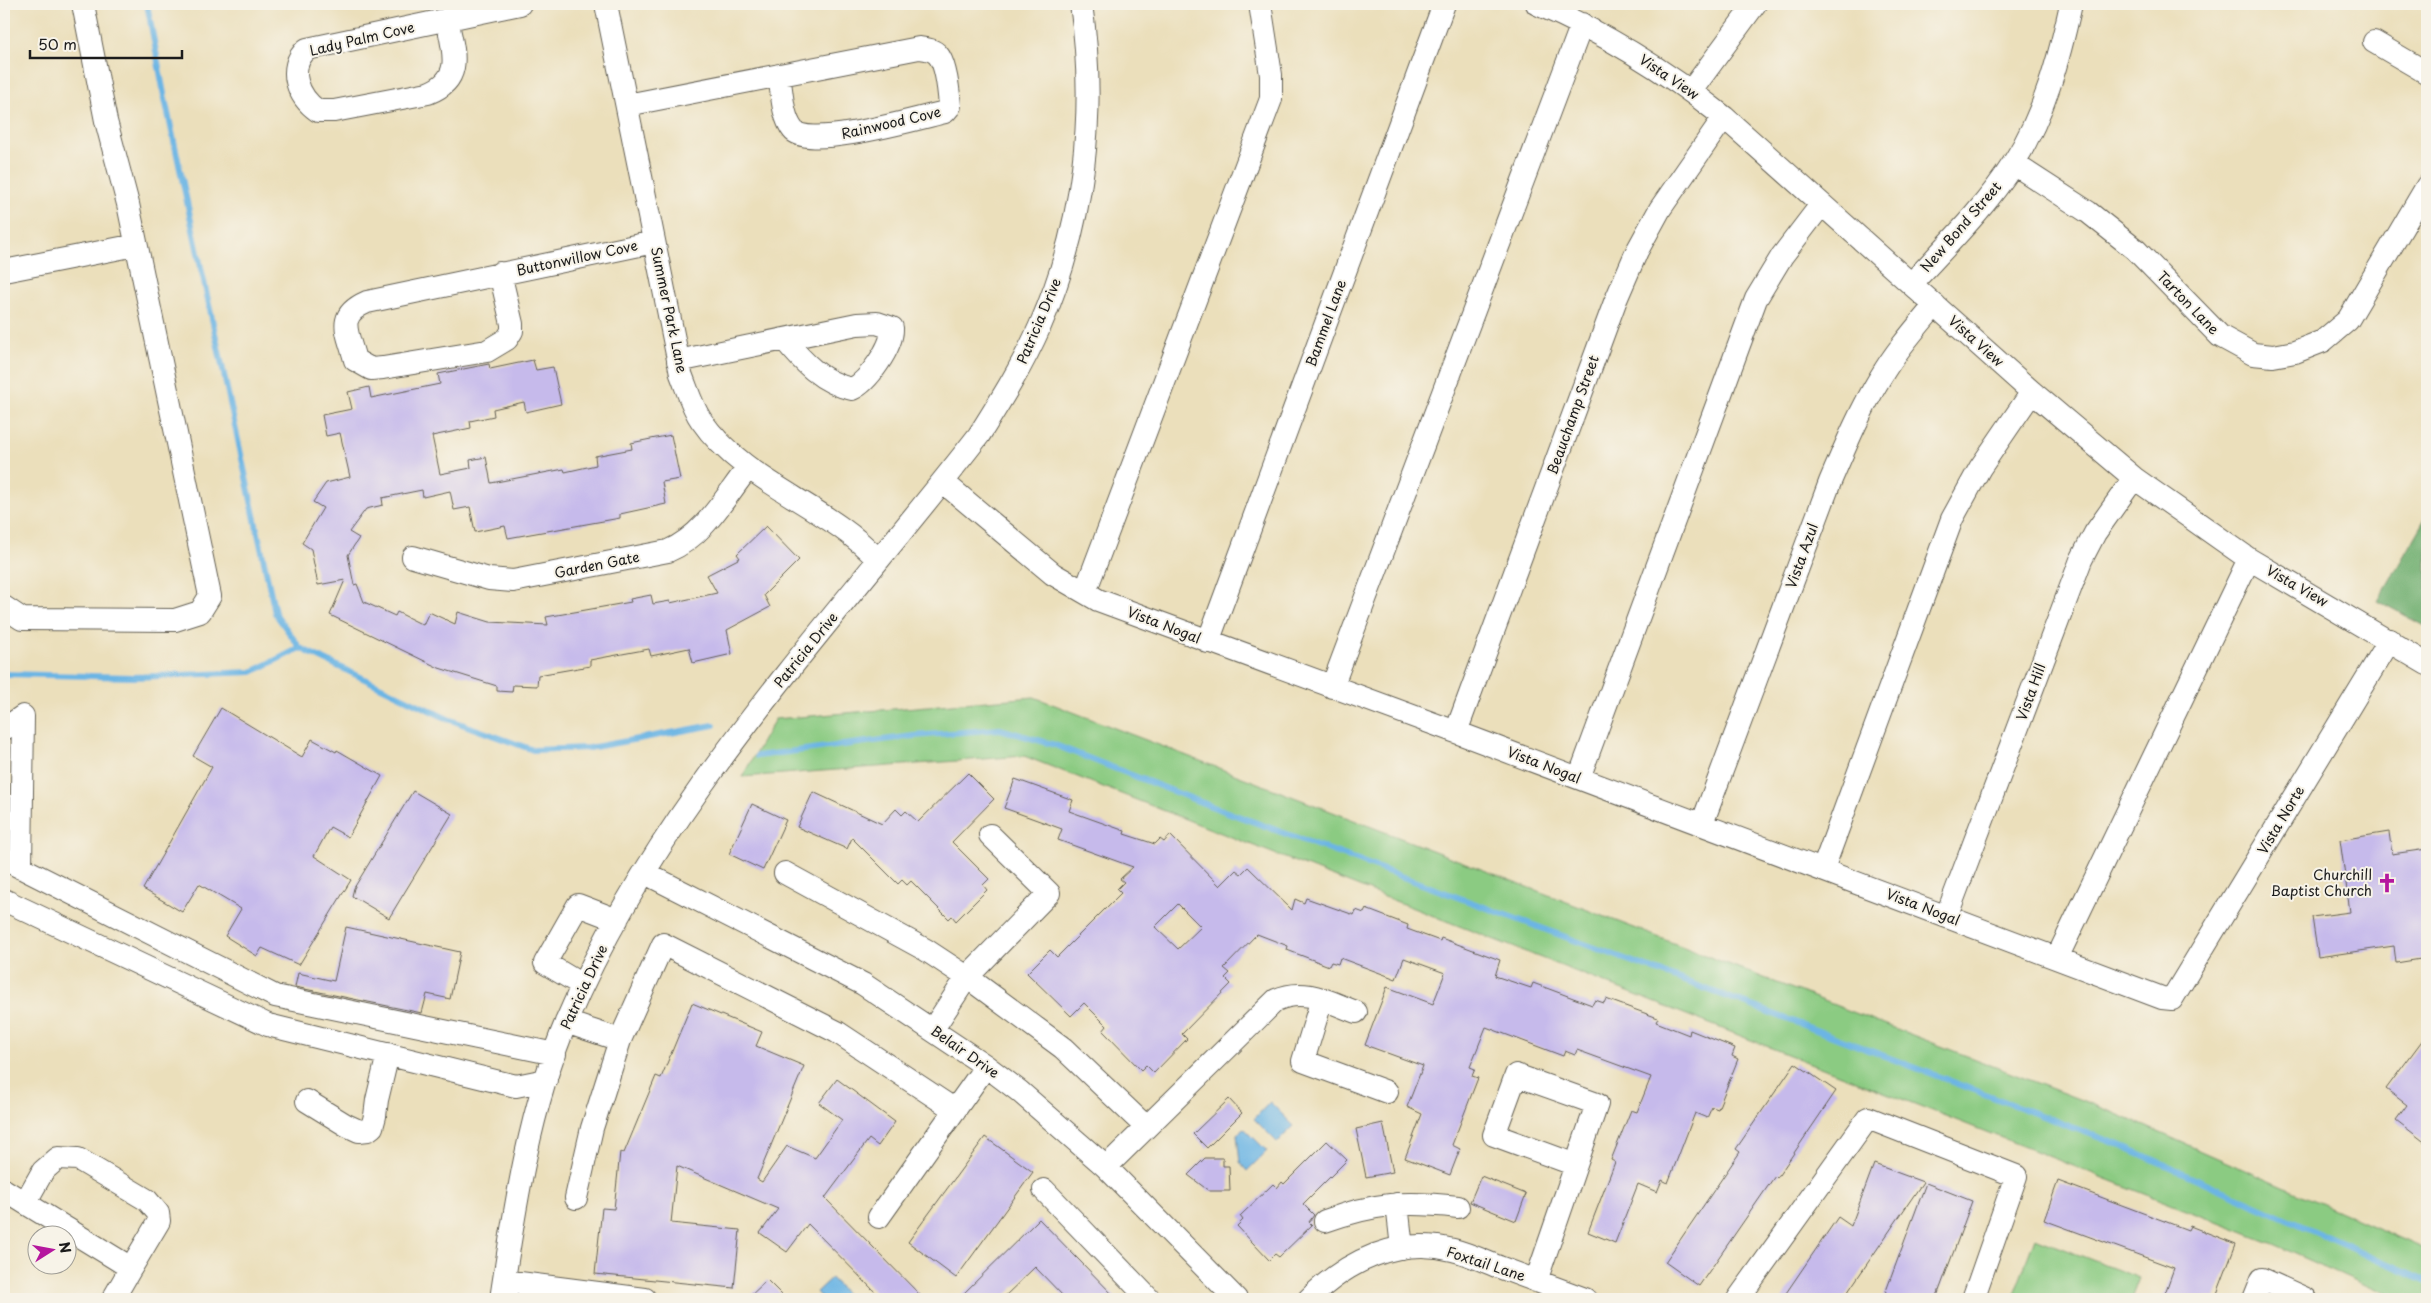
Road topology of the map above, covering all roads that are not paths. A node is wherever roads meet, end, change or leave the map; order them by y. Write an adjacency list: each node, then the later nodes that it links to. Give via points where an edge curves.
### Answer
1 (83, 4): 22 (street, via 106,121)
2 (520, 4): 10 (street, Lady Palm Cove)
3 (606, 4): 16 (street, Summer Park Lane)
4 (1081, 4): 32 (street, Patricia Drive, via 1088,82 1086,144 1077,206 1062,267 1040,326 1012,382 979,435)
5 (1260, 4): 36 (street, via 1272,75 1271,100)
6 (1444, 4): 39 (street, Bammel Lane)
7 (1537, 4): 11 (street, Vista View)
8 (1755, 4): 15 (street)
9 (2071, 4): 18 (street, New Bond Street, via 2061,52 2046,98)
10 (447, 19): 10 (street, Lady Palm Cove, via 307,49 296,64 302,96 318,111 334,111 439,89 452,73 454,60)
11 (1582, 24): 15 (street, Vista View, via 1645,59); 41 (street)
12 (2374, 42): 13 (street)
13 (2427, 73)
14 (779, 74): 14 (street, Rainwood Cove, via 787,118 793,130 811,138 871,129 945,112 950,106 942,64 938,55 930,50 919,48); 16 (street, Rainwood Cove)
15 (1692, 91): 17 (street, Vista View)
16 (627, 105): 21 (street, Summer Park Lane)
17 (1724, 117): 20 (street, Vista View); 43 (street, Beauchamp Street, via 1660,209 1637,251 1615,302)
18 (2014, 164): 19 (street, Tarton Lane, via 2088,212 2136,250 2220,336 2254,354 2273,356 2323,341 2348,320); 25 (street, New Bond Street, via 1978,212)
19 (2427, 186)
20 (1821, 204): 25 (street, Vista View); 44 (street, via 1782,256 1756,299)
21 (654, 242): 24 (street, Buttonwillow Cove); 28 (street, Summer Park Lane)
22 (136, 245): 23 (street); 37 (street, via 210,596 200,612 175,620 22,619)
23 (4, 271)
24 (500, 273): 24 (street, Buttonwillow Cove, via 512,324 507,339 487,350 383,368 371,369 355,360 346,323 348,314 355,307)
25 (1912, 283): 26 (street, Vista View)
26 (1935, 304): 29 (street, Vista View); 45 (street, Vista Azul, via 1880,378 1853,429 1830,482)
27 (784, 339): 28 (street)
28 (678, 361): 30 (street, Summer Park Lane, via 700,419)
29 (2032, 392): 31 (street, Vista View); 48 (street, via 1980,468 1952,519)
30 (748, 468): 33 (street, Garden Gate, via 696,534 682,545 668,550 513,582 489,579); 35 (street, Summer Park Lane, via 861,542)
31 (2134, 478): 34 (street, Vista View); 52 (street, Vista Hill, via 2095,533 2081,560)
32 (942, 482): 35 (street, Patricia Drive); 36 (street, Vista Nogal, via 1053,574)
33 (412, 557)
34 (2250, 559): 38 (street, Vista View); 54 (street)
35 (878, 560): 49 (street, Patricia Drive, via 740,734 672,829)
36 (1085, 592): 39 (street, Vista Nogal, via 1098,600)
37 (4, 607)
38 (2390, 640): 40 (street, Vista View); 58 (street, Vista Norte)
39 (1208, 642): 41 (street, Vista Nogal)
40 (2427, 664)
41 (1332, 687): 43 (street, Vista Nogal)
42 (4, 729): 47 (street, via 23,716)
43 (1456, 732): 44 (street, Vista Nogal)
44 (1580, 778): 45 (street, Vista Nogal)
45 (1702, 824): 48 (street, Vista Nogal)
46 (990, 834): 55 (street, via 1049,893)
47 (13, 864): 64 (street, via 275,996)
48 (1823, 870): 52 (street, Vista Nogal)
49 (645, 873): 53 (street, Patricia Drive); 61 (street, Belair Drive, via 864,984)
50 (785, 873): 55 (street, via 926,950)
51 (4, 900): 63 (street, via 268,1025)
52 (1947, 915): 54 (street, Vista Nogal)
53 (618, 920): 56 (street, Patricia Drive); 56 (street, via 578,904 545,963)
54 (2057, 958): 58 (street, Vista Nogal)
55 (967, 977): 61 (street); 70 (street, via 1063,1048)
56 (582, 986): 60 (street, Patricia Drive)
57 (1322, 999): 59 (street); 67 (street, via 1303,1061); 70 (street, via 1306,993 1289,994 1276,1000)
58 (2172, 999)
59 (1356, 1012)
60 (566, 1022): 62 (street); 64 (street, Patricia Drive)
61 (933, 1029): 65 (street, Belair Drive)
62 (620, 1040): 69 (street, via 663,944 837,1032); 75 (street, via 592,1128)
63 (388, 1054): 66 (street, via 516,1086); 68 (street, via 376,1116 368,1130 359,1131 346,1125)
64 (555, 1054): 66 (street, Patricia Drive)
65 (986, 1066): 69 (street); 72 (street, Belair Drive)
66 (546, 1080): 84 (street, Patricia Drive, via 516,1203)
67 (1387, 1092)
68 (307, 1101)
69 (955, 1110): 79 (street)
70 (1141, 1122): 72 (street)
71 (1576, 1165): 71 (street, via 1494,1136 1516,1075 1597,1104); 83 (street)
72 (1106, 1167): 88 (street, Belair Drive)
73 (4, 1190): 76 (street)
74 (1044, 1190): 87 (street)
75 (576, 1198)
76 (25, 1203): 82 (street); 82 (street, via 43,1171 58,1158 78,1159 147,1200 158,1213 159,1221)
77 (1397, 1204): 78 (street); 80 (street, via 1360,1209); 81 (street)
78 (1458, 1207)
79 (879, 1217)
80 (1325, 1222)
81 (1402, 1248): 83 (street, Foxtail Lane, via 1452,1250); 89 (street, Foxtail Lane, via 1372,1255 1345,1268)
82 (131, 1268): 85 (street)
83 (1536, 1280): 90 (street, Foxtail Lane)
84 (502, 1290): 86 (street)
85 (113, 1299)
86 (646, 1299)
87 (1149, 1299)
88 (1236, 1299)
89 (1309, 1299)
90 (1585, 1299)
91 (1738, 1299): 92 (street, via 1868,1118 2016,1176)
92 (1973, 1299)
93 (2254, 1299): 94 (street, via 2262,1279)
94 (2306, 1299)

